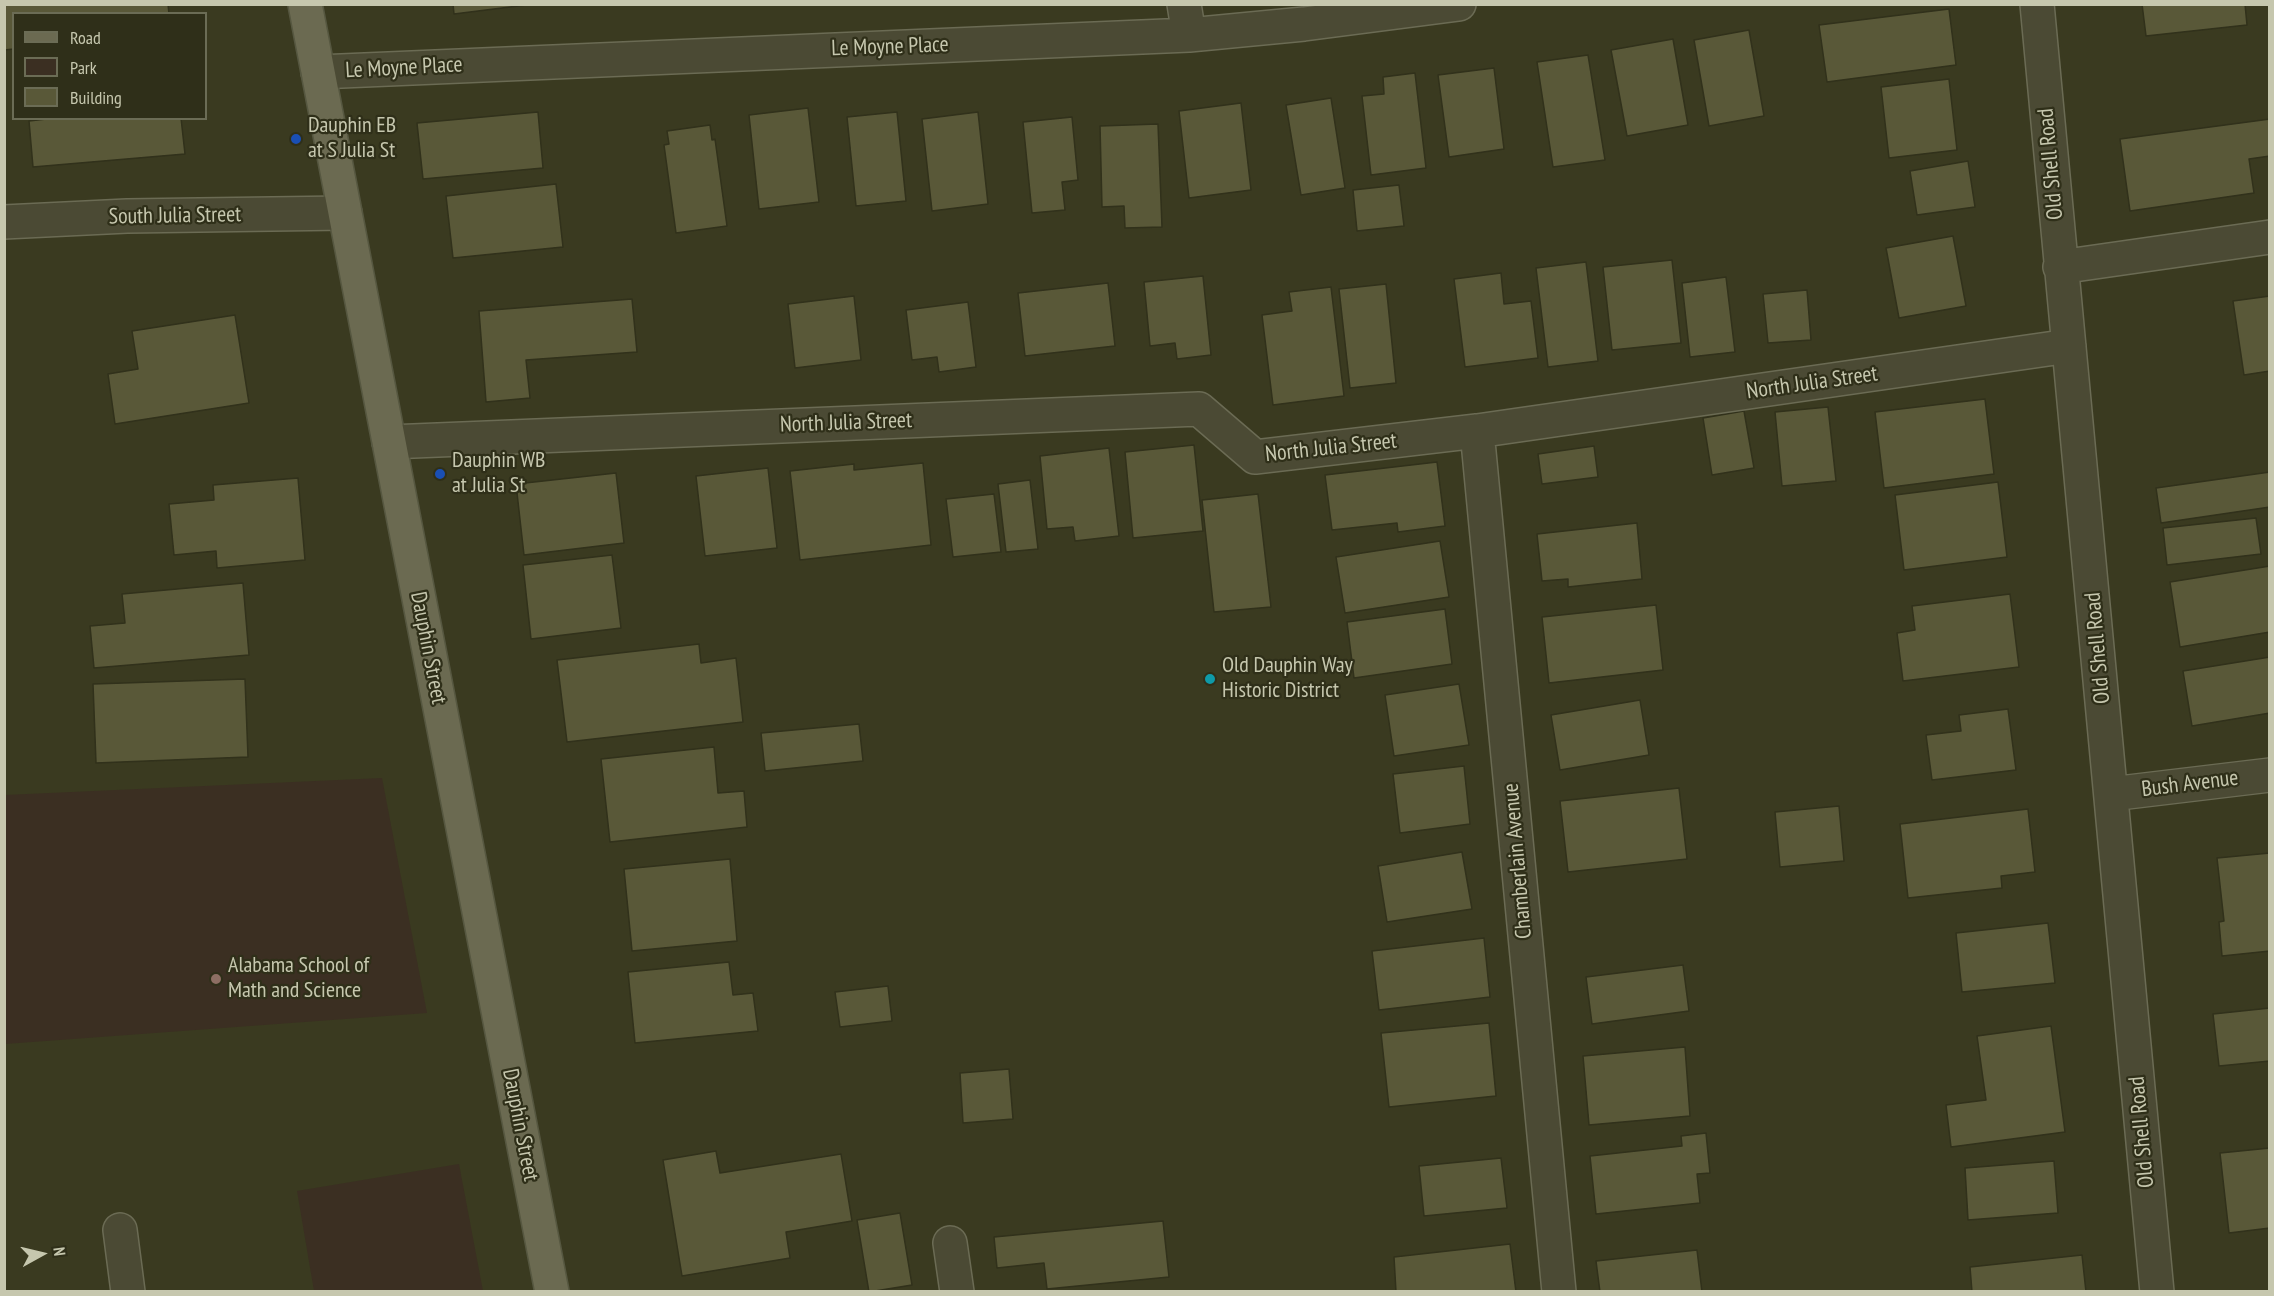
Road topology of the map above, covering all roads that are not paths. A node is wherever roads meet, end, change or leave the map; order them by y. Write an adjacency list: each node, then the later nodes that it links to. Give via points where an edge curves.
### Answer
1 (305, 4): 5 (main road, Dauphin Street)
2 (1459, 4): 4 (street, Le Moyne Place, via 1304,24)
3 (2037, 4): 9 (street, Old Shell Road)
4 (1187, 20): 5 (street, Le Moyne Place)
5 (318, 72): 6 (main road, Dauphin Street)
6 (345, 213): 7 (street, South Julia Street); 12 (main road, Dauphin Street)
7 (4, 222)
8 (2270, 237): 9 (street)
9 (2060, 267): 10 (street, Old Shell Road)
10 (2069, 346): 11 (street, North Julia Street); 14 (street, Old Shell Road)
11 (1477, 431): 12 (street, North Julia Street, via 1255,457 1199,409); 20 (street, Chamberlain Avenue)
12 (389, 442): 18 (main road, Dauphin Street)
13 (2270, 775): 14 (street, Bush Avenue)
14 (2111, 794): 21 (street, Old Shell Road)
15 (120, 1230): 17 (street)
16 (950, 1242): 19 (street)
17 (128, 1292)
18 (552, 1292)
19 (957, 1292)
20 (1559, 1292)
21 (2157, 1292)

